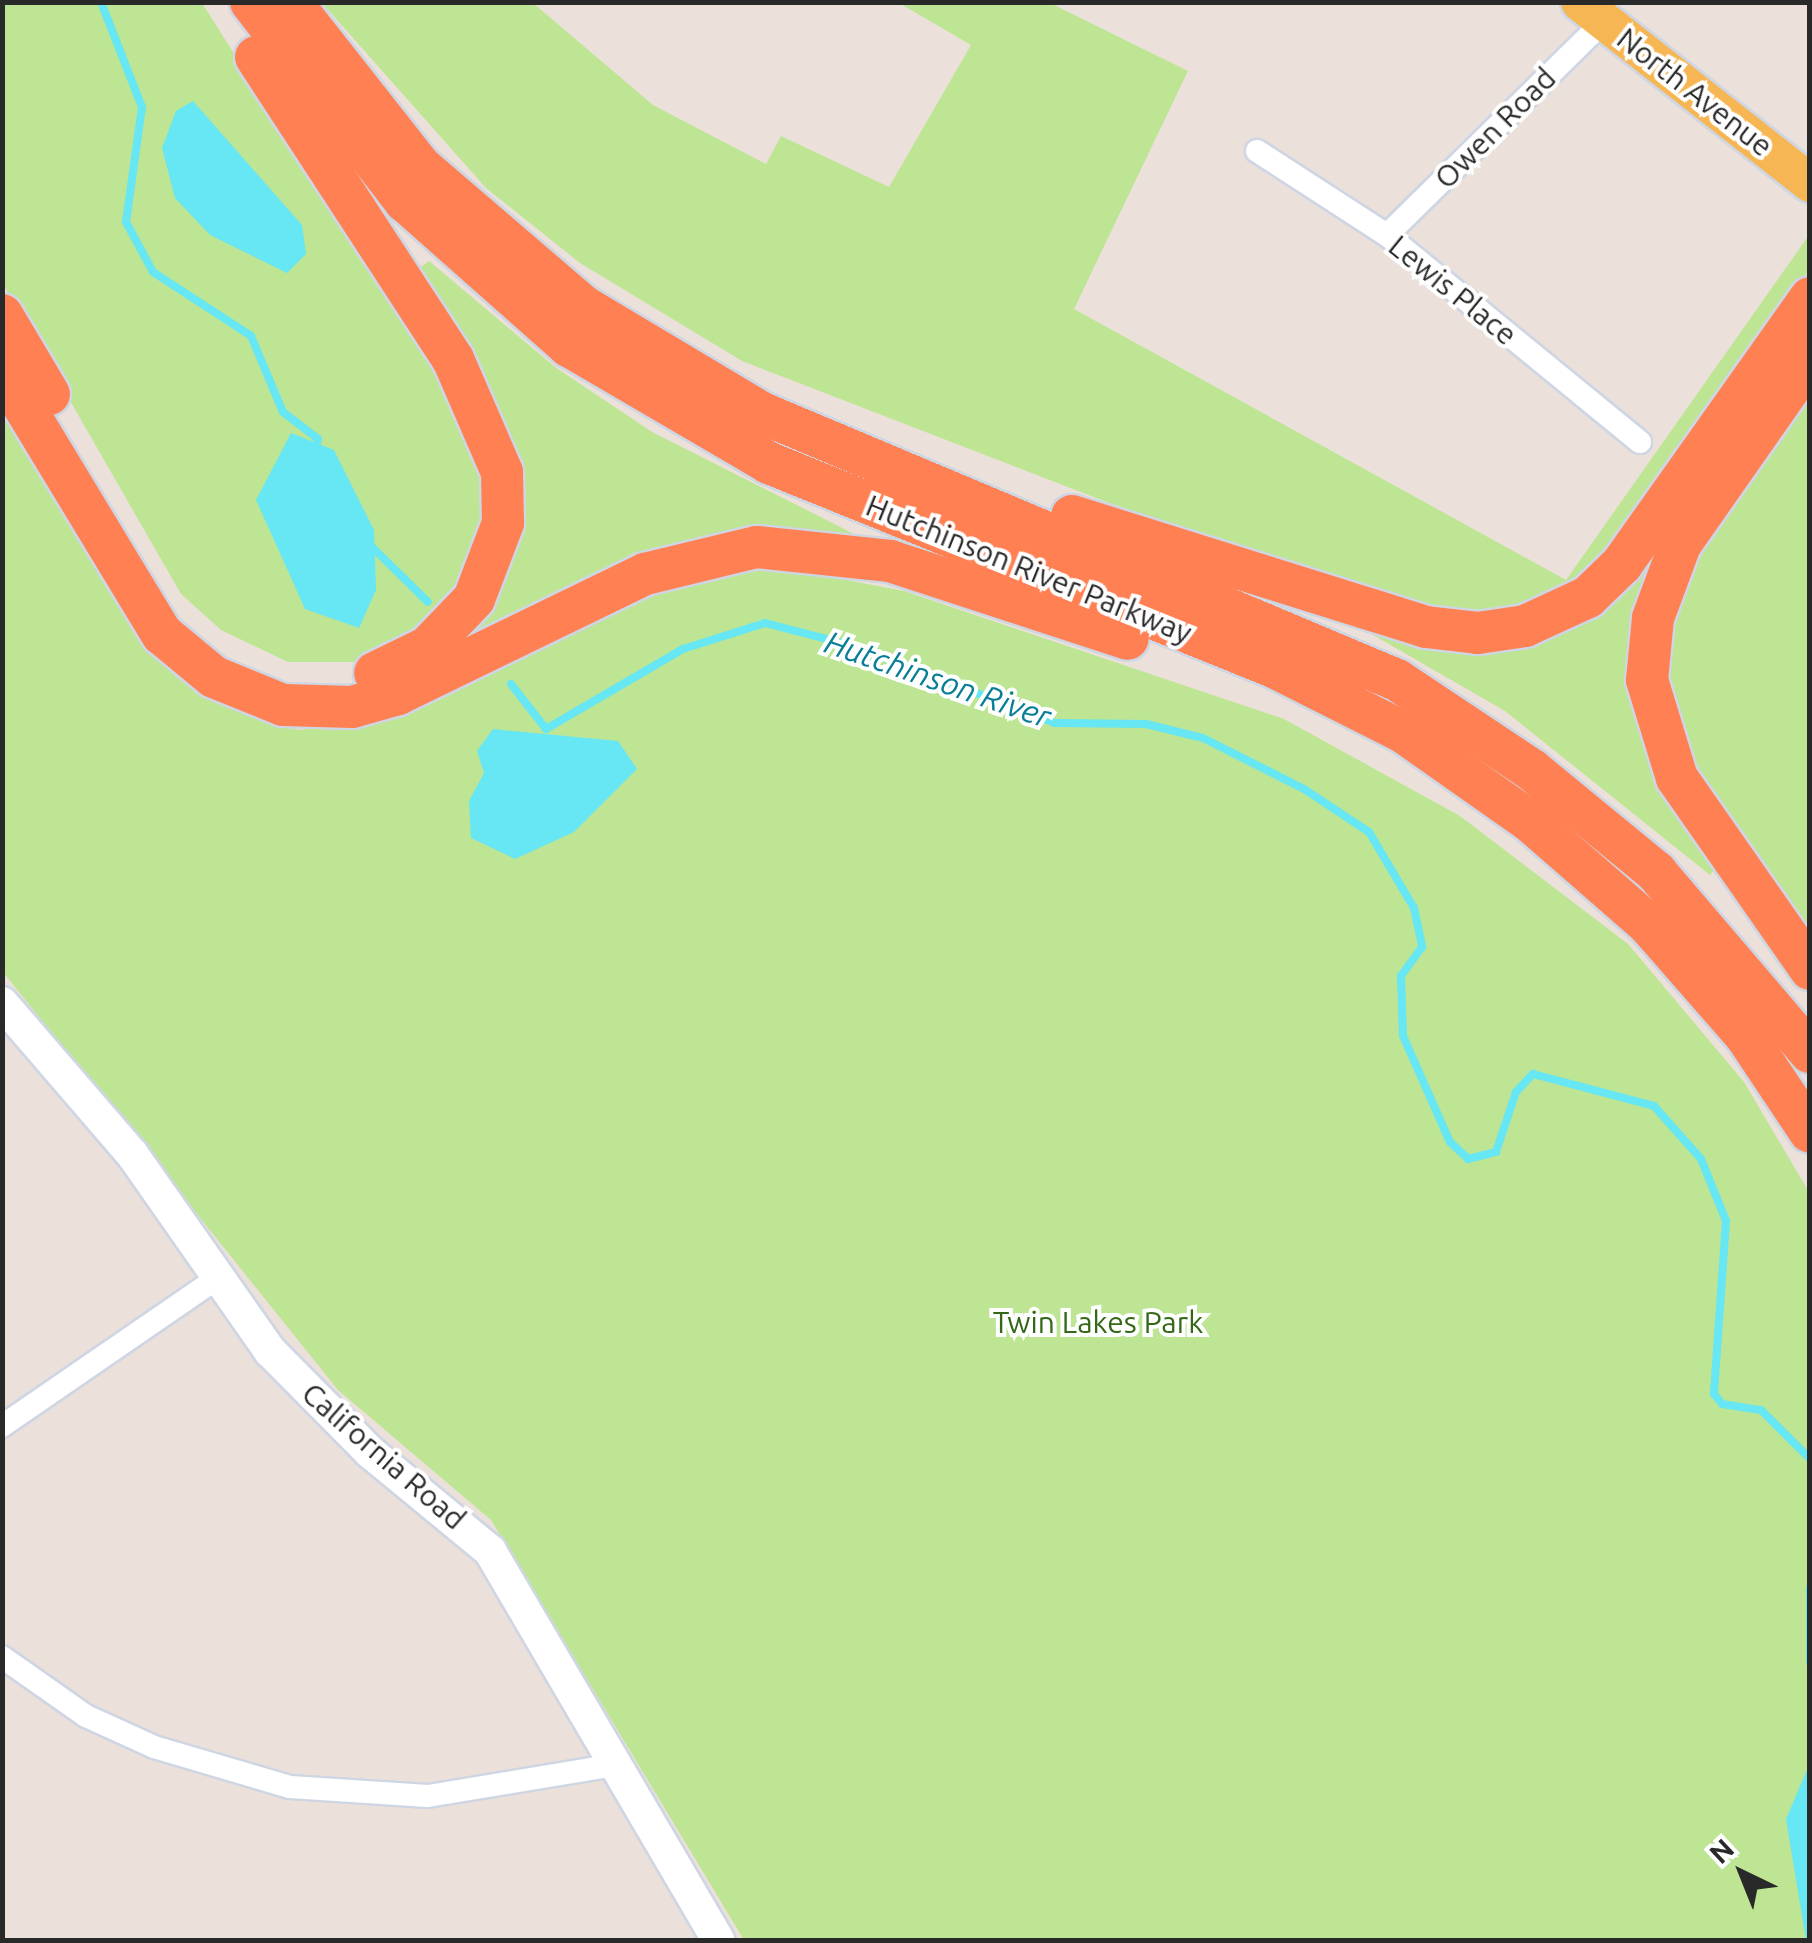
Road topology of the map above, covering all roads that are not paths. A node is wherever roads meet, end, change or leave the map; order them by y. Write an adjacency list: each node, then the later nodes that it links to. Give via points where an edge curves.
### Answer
1 (229, 2): 9 (highway, via 485,418 504,499 474,598 428,647 364,676 294,679 231,656 169,596)
2 (251, 2): 14 (highway, Hutchinson River Parkway, via 405,202 484,278 612,375 769,463 1274,667)
3 (291, 2): 13 (highway, Hutchinson River Parkway, via 421,167 583,306 715,389)
4 (1592, 12): 6 (main road, North Avenue); 7 (street, Owen Road)
5 (1257, 151): 7 (street, Lewis Place)
6 (1810, 183)
7 (1387, 236): 12 (street, Lewis Place)
8 (1810, 298): 13 (highway, via 1622,564 1569,609 1502,632 1426,627 1110,525)
9 (2, 315)
10 (1810, 359): 15 (highway, via 1680,545 1652,618 1647,680 1676,778)
11 (2, 370): 14 (highway, via 162,634 214,678 282,705 326,709 398,694 645,574 724,551 792,546 946,576)
12 (1640, 442)
13 (915, 478): 17 (highway, Hutchinson River Parkway, via 1287,628 1444,710 1656,872)
14 (1403, 732): 18 (highway, Hutchinson River Parkway, via 1531,822 1648,924 1746,1036)
15 (1810, 969)
16 (2, 1004): 19 (main road, California Road, via 132,1154)
17 (1810, 1052)
18 (1810, 1132)
19 (216, 1280): 20 (street); 22 (main road, California Road, via 308,1393 490,1551)
20 (2, 1426)
21 (2, 1657): 22 (street, via 86,1716 154,1747 290,1786 428,1796)
22 (615, 1766): 23 (main road, California Road)
23 (718, 1940)

